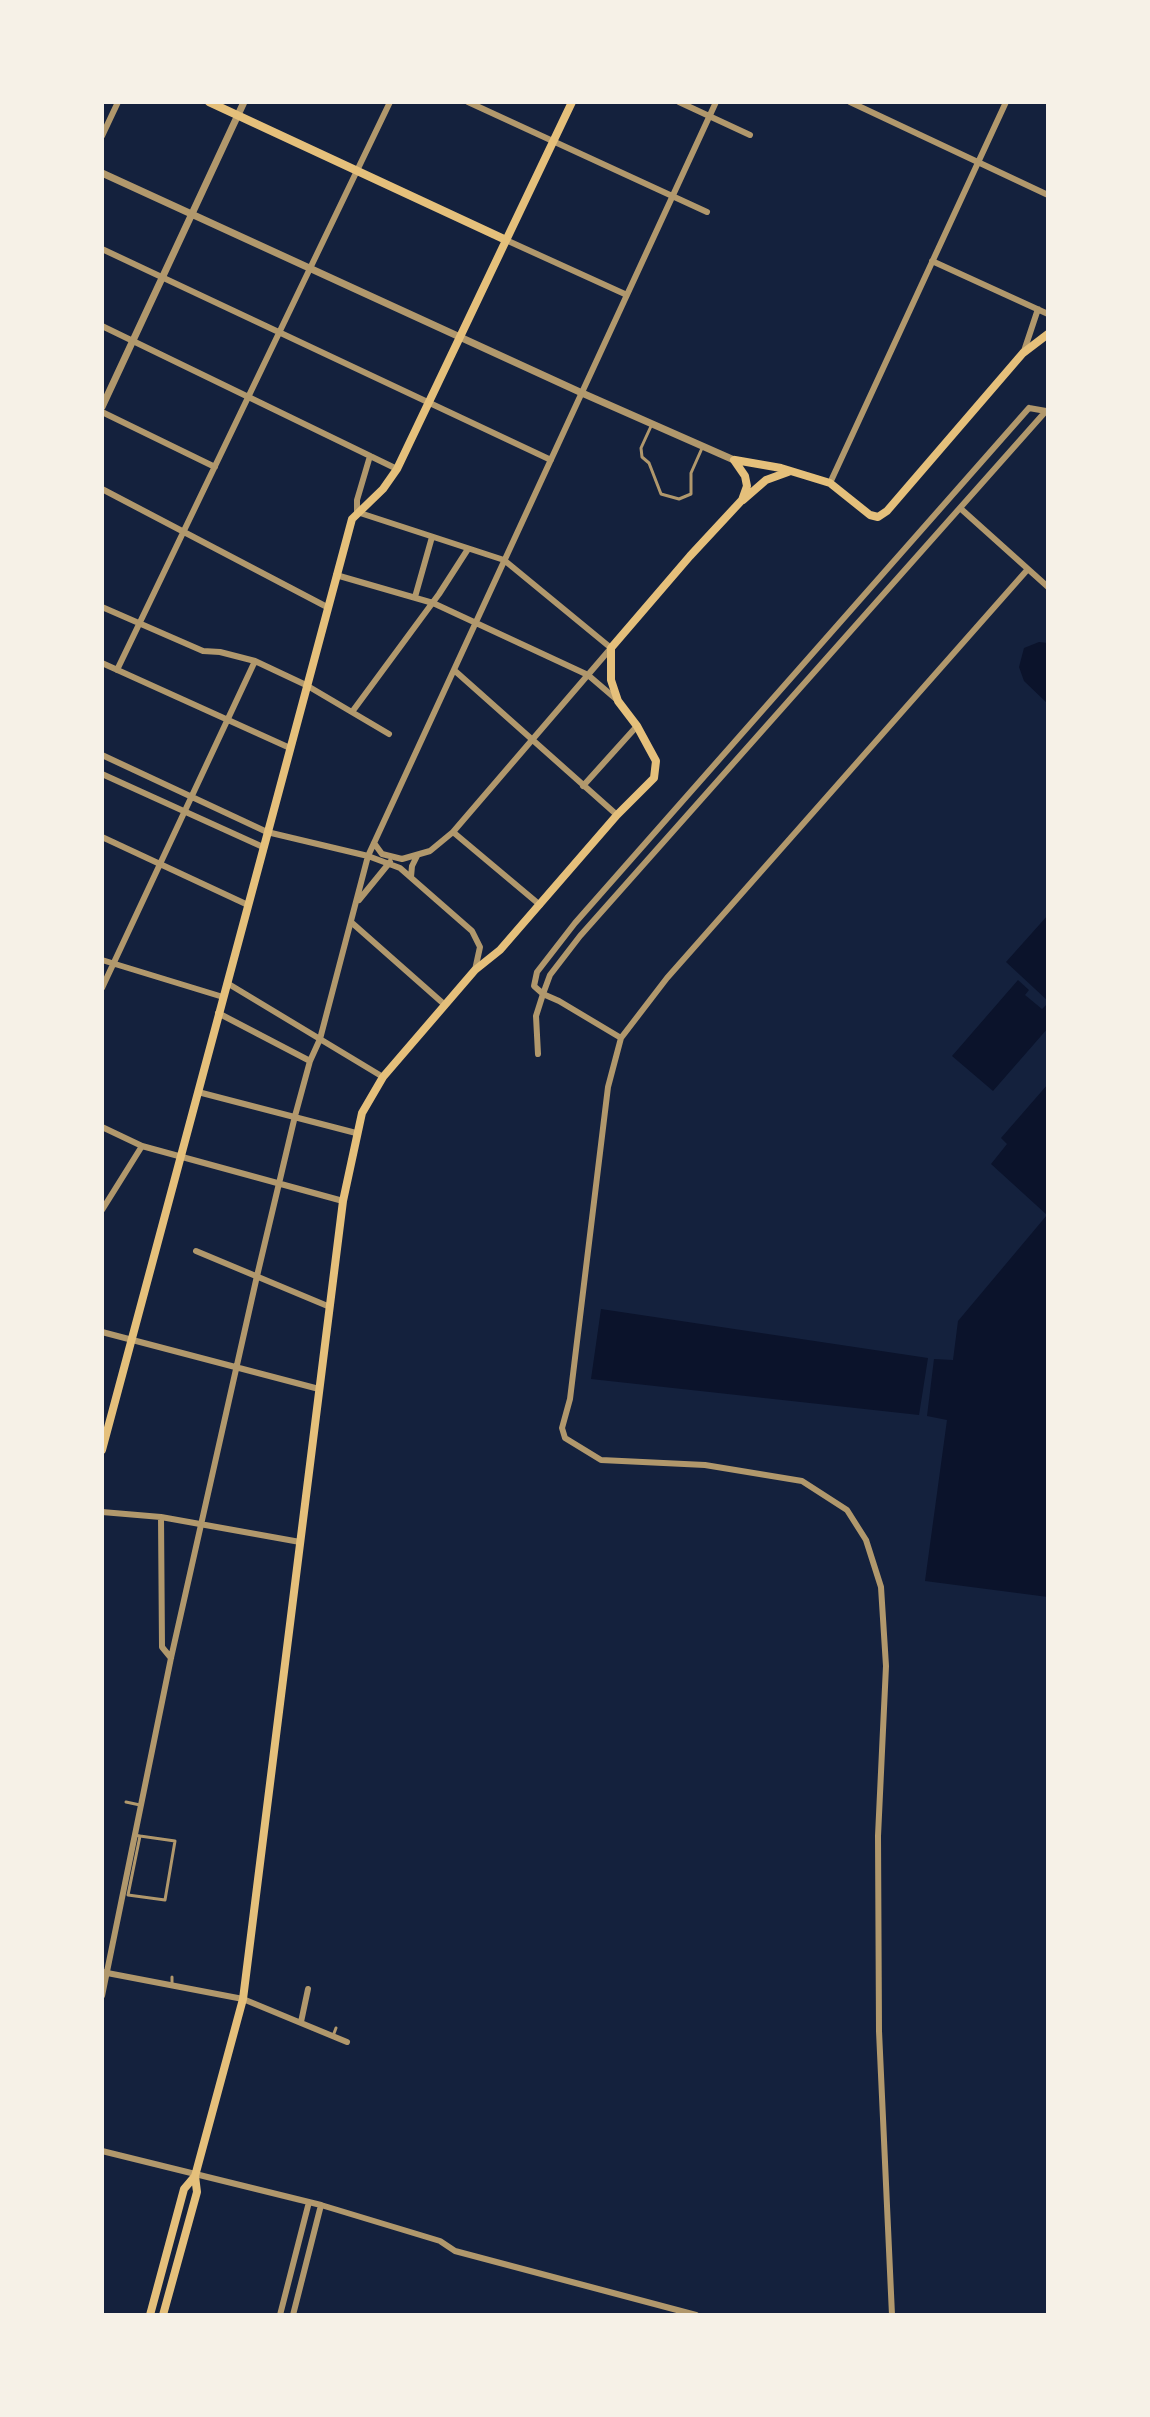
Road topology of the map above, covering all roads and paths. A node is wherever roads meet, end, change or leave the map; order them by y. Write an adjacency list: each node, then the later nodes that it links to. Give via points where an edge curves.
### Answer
1 (118, 102): 14 (street)
2 (209, 102): 11 (main road)
3 (244, 102): 11 (street)
4 (390, 102): 17 (street)
5 (468, 102): 15 (street)
6 (572, 102): 15 (main road)
7 (679, 102): 12 (street)
8 (716, 102): 12 (street)
9 (850, 102): 16 (street)
10 (1006, 102): 16 (street)
11 (238, 115): 17 (main road); 22 (street)
12 (709, 116): 13 (street); 20 (street)
13 (750, 135)
14 (102, 136)
15 (553, 141): 20 (street); 23 (main road)
16 (978, 162): 19 (street); 25 (street)
17 (357, 170): 23 (main road); 26 (street)
18 (102, 173): 22 (street)
19 (1048, 195)
20 (672, 196): 21 (street); 28 (street)
21 (707, 212)
22 (192, 214): 26 (street); 27 (street)
23 (506, 240): 28 (street); 34 (main road)
24 (102, 249): 27 (street)
25 (932, 261): 29 (street); 49 (street)
26 (310, 268): 32 (street); 34 (street)
27 (162, 278): 32 (street); 35 (street)
28 (627, 295): 37 (street)
29 (1038, 309): 30 (street); 36 (street)
30 (1048, 314)
31 (102, 326): 35 (street)
32 (279, 333): 38 (street); 39 (street)
33 (1048, 334): 36 (main road)
34 (460, 336): 37 (street); 39 (main road)
35 (133, 341): 38 (street); 40 (street)
36 (1023, 353): 49 (main road, via 887,511 870,515)
37 (582, 393): 41 (street); 44 (street)
38 (248, 397): 43 (street); 46 (street)
39 (428, 404): 44 (street); 47 (main road)
40 (102, 410): 46 (street)
41 (652, 424): 42 (street); 42 (lane, via 642,457 661,494 679,499 691,494 691,473)
42 (703, 446): 45 (street)
43 (370, 456): 47 (street); 53 (street)
44 (551, 460): 57 (street)
45 (734, 460): 48 (main road); 51 (main road, via 747,486)
46 (215, 467): 54 (street)
47 (397, 469): 53 (main road)
48 (789, 472): 49 (main road); 51 (main road, via 766,480)
49 (830, 483)
50 (102, 489): 54 (street)
51 (742, 500): 67 (main road)
52 (960, 508): 58 (street); 106 (street, via 580,936 550,975); 106 (street, via 1046,411 1029,408 575,923 537,972 534,986)
53 (357, 512): 55 (street); 59 (main road)
54 (184, 532): 64 (street); 65 (street)
55 (432, 537): 56 (street); 61 (street)
56 (468, 549): 57 (street); 62 (street)
57 (504, 560): 66 (street); 67 (street)
58 (1028, 569): 60 (street); 110 (street, via 667,978)
59 (336, 575): 61 (street); 64 (main road)
60 (1048, 587)
61 (415, 597): 62 (street)
62 (433, 603): 66 (street); 75 (street)
63 (102, 607): 65 (street)
64 (327, 607): 73 (main road)
65 (139, 623): 68 (street, via 203,651); 70 (street)
66 (475, 623): 71 (street); 72 (street)
67 (611, 648): 72 (street); 74 (main road, via 611,680)
68 (255, 661): 73 (street); 76 (street)
69 (102, 663): 70 (street)
70 (117, 670): 76 (street)
71 (454, 670): 79 (street); 90 (street)
72 (588, 675): 74 (street); 79 (street)
73 (306, 685): 75 (street); 80 (main road)
74 (618, 701): 77 (main road)
75 (352, 712): 78 (street)
76 (228, 719): 80 (street); 84 (street)
77 (637, 726): 83 (street); 86 (main road, via 656,761 654,778)
78 (389, 734)
79 (534, 740): 83 (street); 88 (street)
80 (290, 748): 87 (main road)
81 (102, 755): 84 (street)
82 (102, 774): 85 (street)
83 (583, 786): 86 (street)
84 (192, 797): 85 (street); 87 (street)
85 (185, 812): 91 (street); 95 (street)
86 (617, 815): 99 (main road)
87 (267, 832): 91 (main road); 92 (street)
88 (453, 832): 93 (street); 99 (street)
89 (102, 837): 95 (street)
90 (374, 843): 92 (street); 93 (street, via 382,854)
91 (263, 847): 98 (main road)
92 (368, 856): 94 (street); 97 (street)
93 (417, 856): 96 (street)
94 (390, 862): 96 (street); 97 (street)
95 (160, 864): 98 (street); 102 (street)
96 (411, 877): 103 (street, via 472,931 480,947)
97 (357, 903): 100 (street)
98 (248, 905): 104 (main road)
99 (540, 905): 103 (main road)
100 (351, 922): 108 (street); 111 (street)
101 (102, 960): 102 (street)
102 (114, 963): 105 (street); 107 (street)
103 (475, 970): 108 (main road)
104 (227, 983): 107 (main road); 111 (street)
105 (102, 988)
106 (543, 994): 110 (street); 112 (street, via 536,1016)
107 (223, 997): 109 (main road)
108 (445, 1005): 114 (main road)
109 (218, 1013): 113 (street); 115 (main road)
110 (621, 1038): 157 (street, via 608,1087 570,1399 562,1428 565,1438 601,1460 705,1465 802,1481 847,1510 866,1540 881,1587 886,1666 878,1836 879,2031)
111 (320, 1039): 113 (street); 114 (street)
112 (538, 1054)
113 (310, 1061): 116 (street)
114 (383, 1077): 118 (main road)
115 (198, 1092): 116 (street); 120 (main road)
116 (295, 1116): 118 (street); 121 (street)
117 (102, 1127): 119 (street)
118 (356, 1133): 122 (main road)
119 (142, 1146): 120 (street); 123 (street)
120 (180, 1157): 121 (street); 128 (main road)
121 (279, 1183): 122 (street); 125 (street)
122 (343, 1201): 126 (main road)
123 (102, 1210)
124 (196, 1251): 125 (street)
125 (257, 1276): 126 (street); 129 (street)
126 (330, 1307): 130 (main road)
127 (102, 1332): 128 (street)
128 (133, 1340): 129 (street); 131 (main road)
129 (238, 1367): 130 (street); 134 (street)
130 (319, 1389): 135 (main road)
131 (102, 1450)
132 (102, 1512): 133 (street)
133 (161, 1517): 134 (street); 136 (street, via 162,1647)
134 (203, 1524): 135 (street); 136 (street)
135 (300, 1542): 145 (main road)
136 (171, 1658): 138 (street)
137 (126, 1802): 138 (lane)
138 (140, 1805): 139 (street)
139 (137, 1835): 139 (lane, via 175,1841 165,1900 128,1895); 140 (street)
140 (104, 1973): 142 (street); 144 (street)
141 (172, 1977): 142 (lane)
142 (172, 1985): 145 (street)
143 (308, 1989): 146 (street)
144 (102, 1996)
145 (243, 1999): 146 (street); 149 (main road)
146 (302, 2018): 147 (street)
147 (347, 2042)
148 (102, 2151): 149 (street)
149 (195, 2176): 150 (street); 152 (main road, via 184,2189); 153 (main road, via 197,2192)
150 (309, 2202): 151 (street); 154 (street)
151 (321, 2205): 155 (street); 156 (street, via 440,2241 455,2251)
152 (150, 2315)
153 (163, 2315)
154 (280, 2315)
155 (293, 2315)
156 (696, 2315)
157 (892, 2315)

